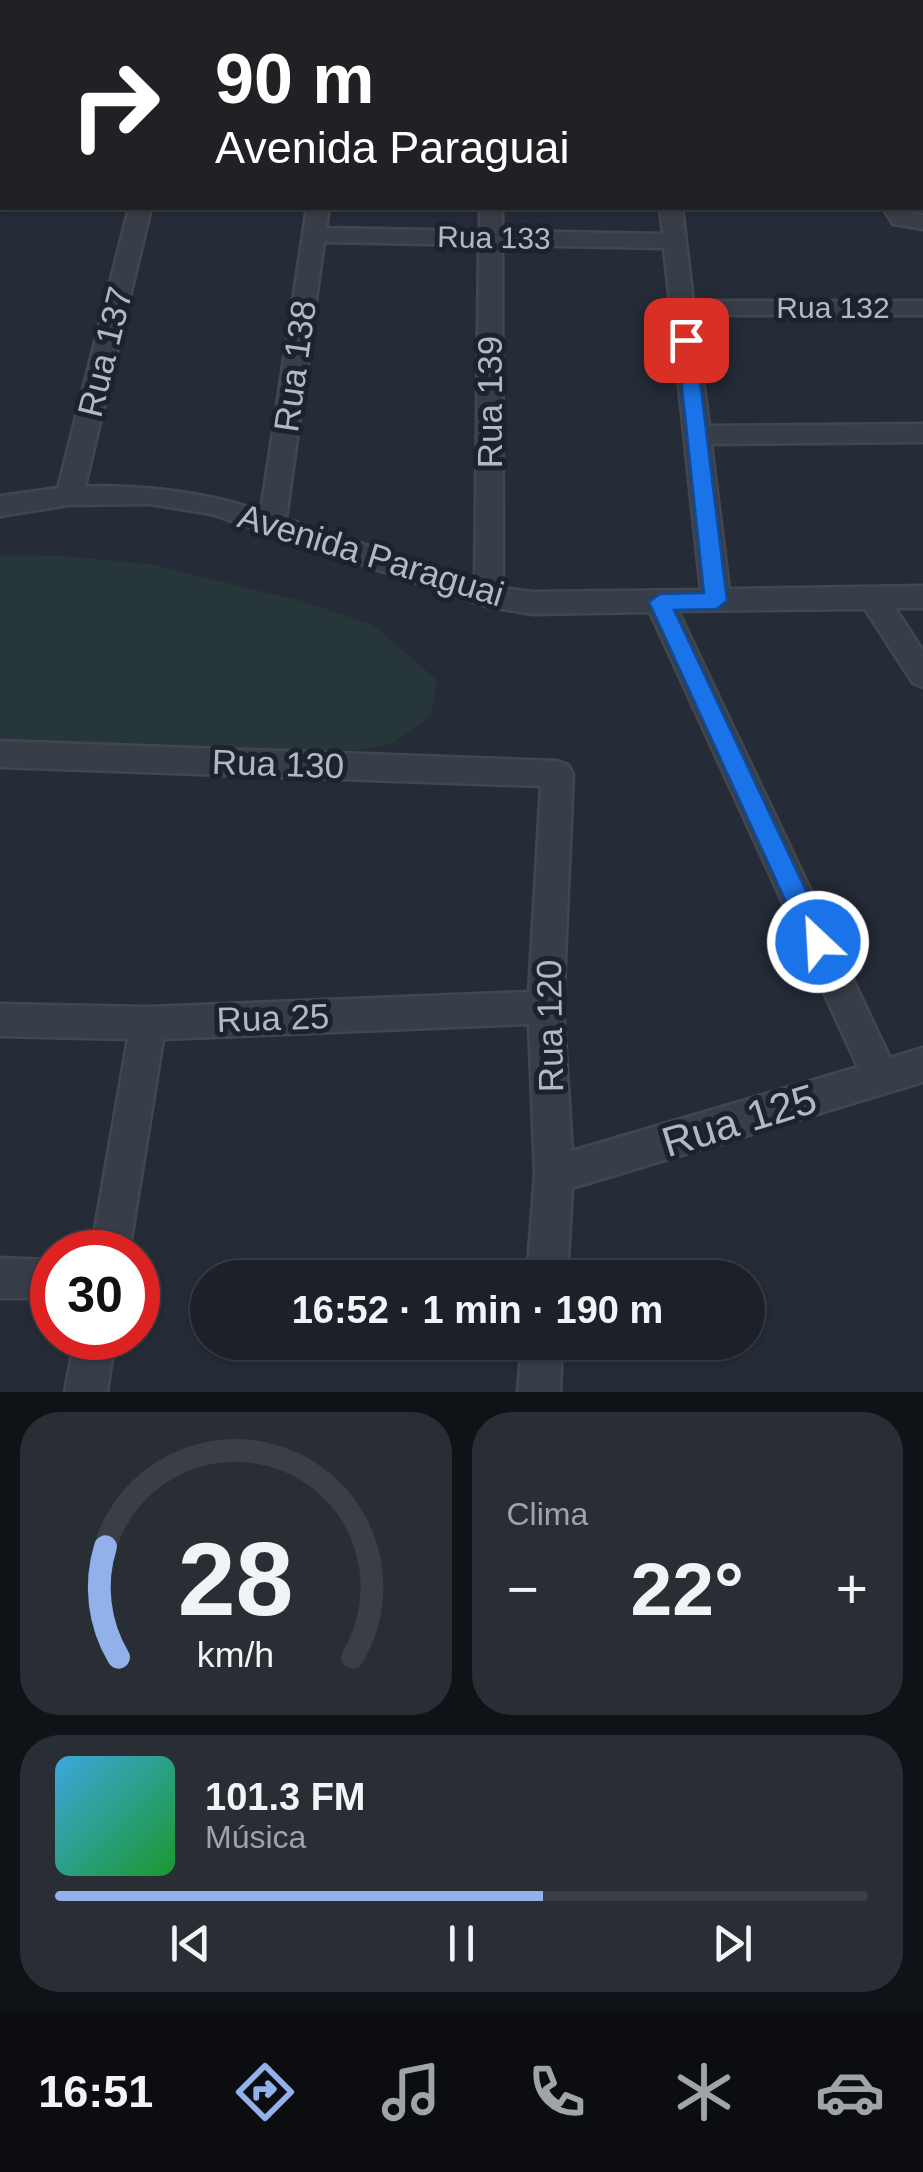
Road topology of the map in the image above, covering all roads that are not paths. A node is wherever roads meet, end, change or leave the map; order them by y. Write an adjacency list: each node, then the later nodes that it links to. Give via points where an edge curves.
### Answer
1 (140, 210): 14 (street, Rua 137)
2 (318, 210): 7 (street, Rua 138)
3 (492, 210): 8 (street, Rua 139)
4 (671, 210): 9 (street)
5 (895, 210): 6 (street, via 901,219)
6 (923, 222)
7 (314, 236): 8 (street, Rua 133); 16 (street, Rua 138)
8 (492, 238): 9 (street, Rua 133); 17 (street, Rua 139)
9 (675, 241): 10 (street)
10 (682, 308): 11 (street, Rua 132); 13 (street)
11 (923, 308)
12 (923, 433): 13 (street)
13 (697, 435): 20 (street)
14 (69, 496): 15 (street, Avenida Paraguai); 16 (street, Avenida Paraguai, via 150,495 213,505)
15 (0, 506)
16 (272, 525): 17 (street, Avenida Paraguai)
17 (489, 596): 21 (street, Avenida Paraguai, via 533,603)
18 (923, 597): 19 (street, Avenida Paraguai)
19 (874, 598): 20 (street, Avenida Paraguai); 22 (street)
20 (716, 601): 21 (street, Avenida Paraguai)
21 (660, 602): 29 (street)
22 (923, 675)
23 (0, 754): 24 (street, Rua 130)
24 (556, 774): 25 (street, Rua 120)
25 (546, 1008): 27 (street, Rua 25); 30 (street, Rua 120)
26 (0, 1020): 27 (street, Rua 25)
27 (148, 1023): 31 (street)
28 (923, 1065): 29 (street, Rua 125)
29 (881, 1078): 30 (street, Rua 125)
30 (554, 1175): 32 (street, Rua 120)
31 (114, 1230)
32 (548, 1260)
33 (0, 1278): 34 (street)
34 (30, 1279)
35 (91, 1360): 37 (street)
36 (541, 1360): 38 (street)
37 (86, 1392)
38 (539, 1392)

